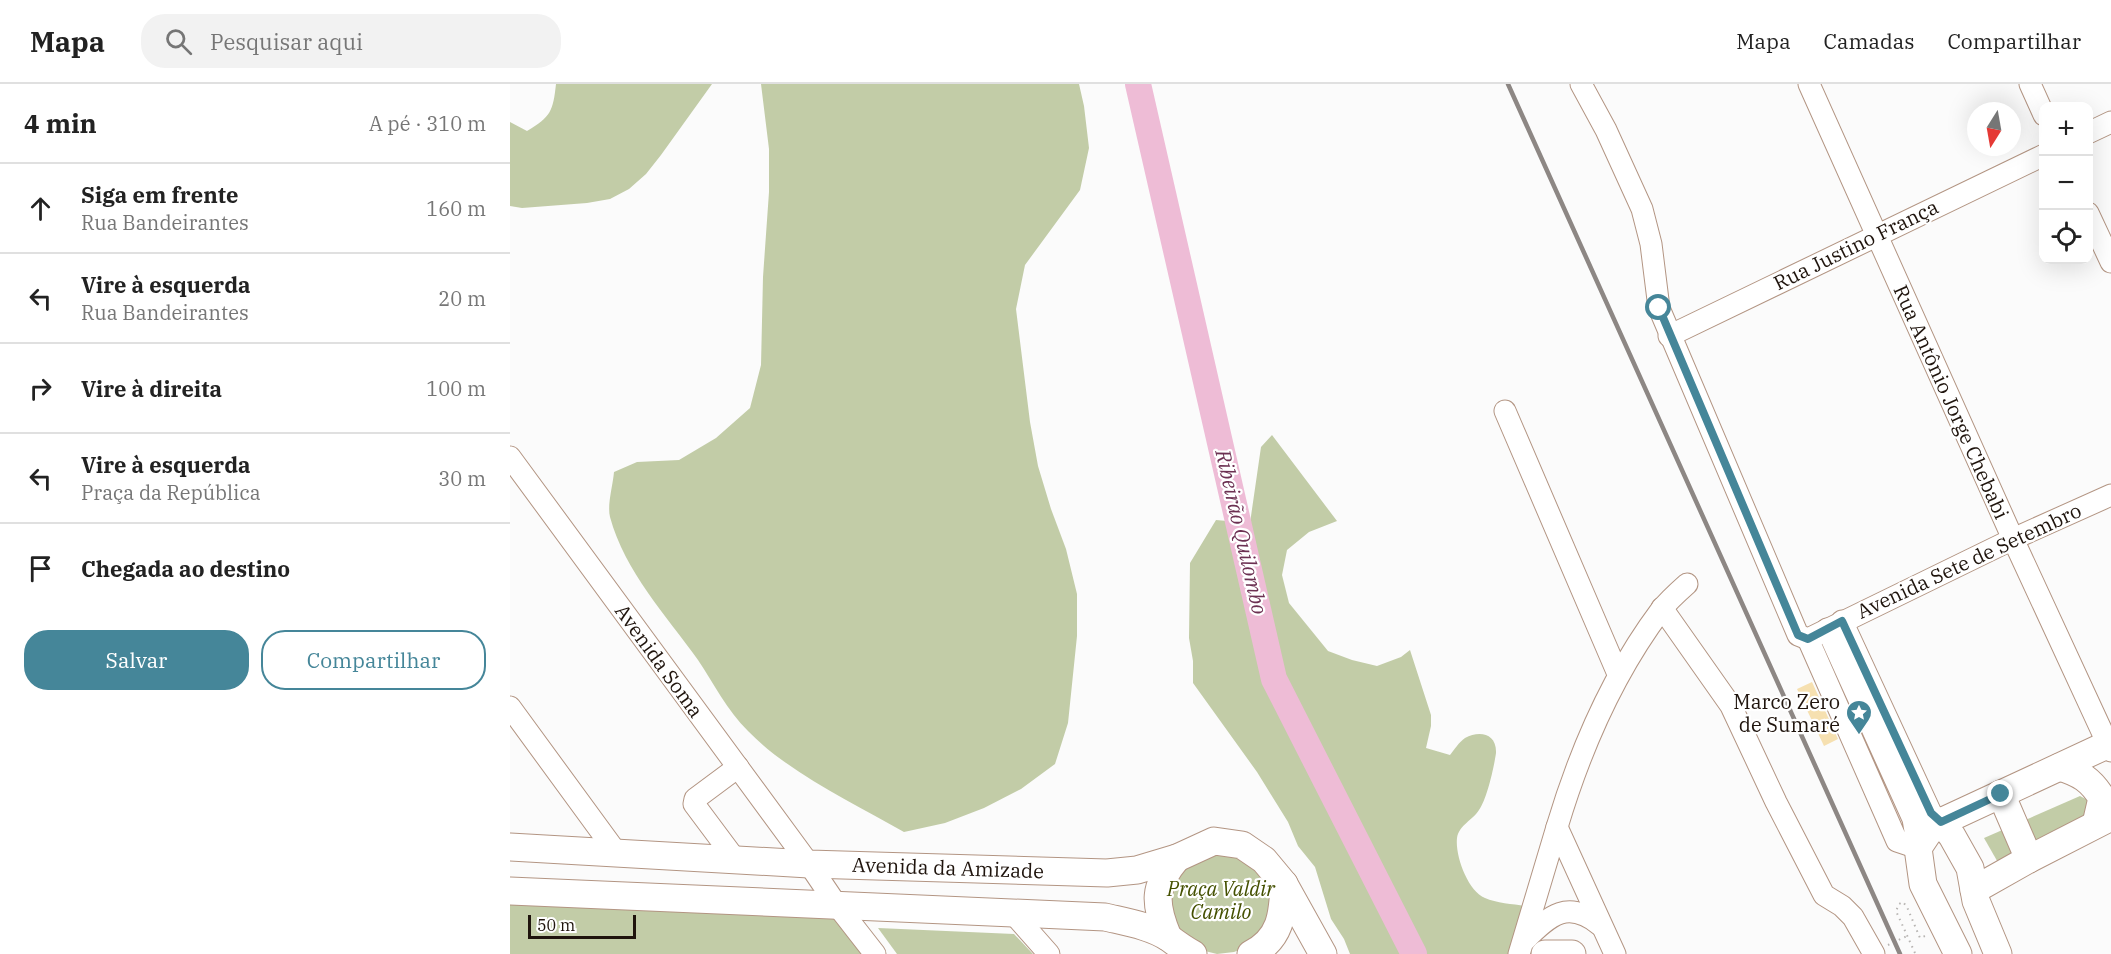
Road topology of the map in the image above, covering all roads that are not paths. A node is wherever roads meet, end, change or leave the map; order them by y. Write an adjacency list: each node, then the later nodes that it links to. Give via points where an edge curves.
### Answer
1 (1581, 84): 11 (street, via 1642,209 1652,244 1659,308)
2 (1809, 84): 9 (street, Rua Antônio Jorge Chebabi)
3 (2030, 84): 4 (street)
4 (2039, 105)
5 (2111, 122): 6 (street)
6 (2093, 131)
7 (2041, 156): 9 (street, Rua Justino França)
8 (2093, 224): 10 (street)
9 (1876, 235): 11 (street, Rua Justino França); 15 (street, Rua Antônio Jorge Chebabi)
10 (2111, 262)
11 (1669, 336): 18 (street, via 1798,635)
12 (1505, 411): 19 (street)
13 (513, 467): 23 (street, Avenida Soma)
14 (2111, 495): 15 (street, Avenida Sete de Setembro)
15 (2013, 539): 18 (street, Avenida Sete de Setembro); 21 (street, Rua Antônio Jorge Chebabi)
16 (1687, 584): 17 (street)
17 (1662, 608): 19 (street); 50 (street, via 1731,706 1824,896 1853,917)
18 (1825, 630): 26 (street, via 1931,813); 29 (street, via 1913,819)
19 (1618, 674): 27 (street, via 1570,783)
20 (510, 707): 30 (street)
21 (2110, 746): 22 (main road)
22 (2060, 766): 24 (main road); 25 (main road, via 2078,772 2095,787 2102,798)
23 (738, 767): 32 (street, via 695,799 694,804); 34 (street, Avenida Soma)
24 (2001, 794): 26 (main road); 33 (main road)
25 (2104, 820): 33 (main road)
26 (1941, 822): 29 (main road); 36 (main road, via 1970,868)
27 (1557, 827): 40 (street); 42 (street)
28 (510, 847): 30 (main road, Avenida da Amizade)
29 (1918, 848): 51 (main road, via 1923,884)
30 (616, 852): 32 (main road, Avenida da Amizade)
31 (1177, 858): 34 (main road, Avenida da Amizade, via 1137,870 1107,873); 35 (main road, Avenida da Amizade, via 1214,841 1242,845 1264,860); 41 (main road, via 1158,888 1160,918)
32 (735, 859): 34 (main road, Avenida da Amizade)
33 (2029, 859): 36 (main road)
34 (809, 864): 38 (street, Avenida Soma)
35 (1284, 884): 46 (main road, via 1283,916 1274,935); 47 (main road, Avenida da Amizade)
36 (1974, 890): 52 (main road)
37 (510, 891): 38 (main road, Avenida da Amizade)
38 (836, 904): 39 (main road, Avenida da Amizade); 43 (street, Avenida Soma)
39 (1012, 912): 41 (main road, Avenida da Amizade, via 1105,917 1134,923); 44 (street)
40 (1600, 925): 42 (street, via 1586,914 1558,914 1541,924); 49 (street)
41 (1168, 938): 45 (main road, Avenida da Amizade)
42 (1529, 950): 48 (main road)
43 (875, 954)
44 (1049, 954)
45 (1193, 954)
46 (1251, 954)
47 (1323, 954)
48 (1572, 954)
49 (1616, 954)
50 (1874, 954)
51 (1958, 954)
52 (1998, 954)

